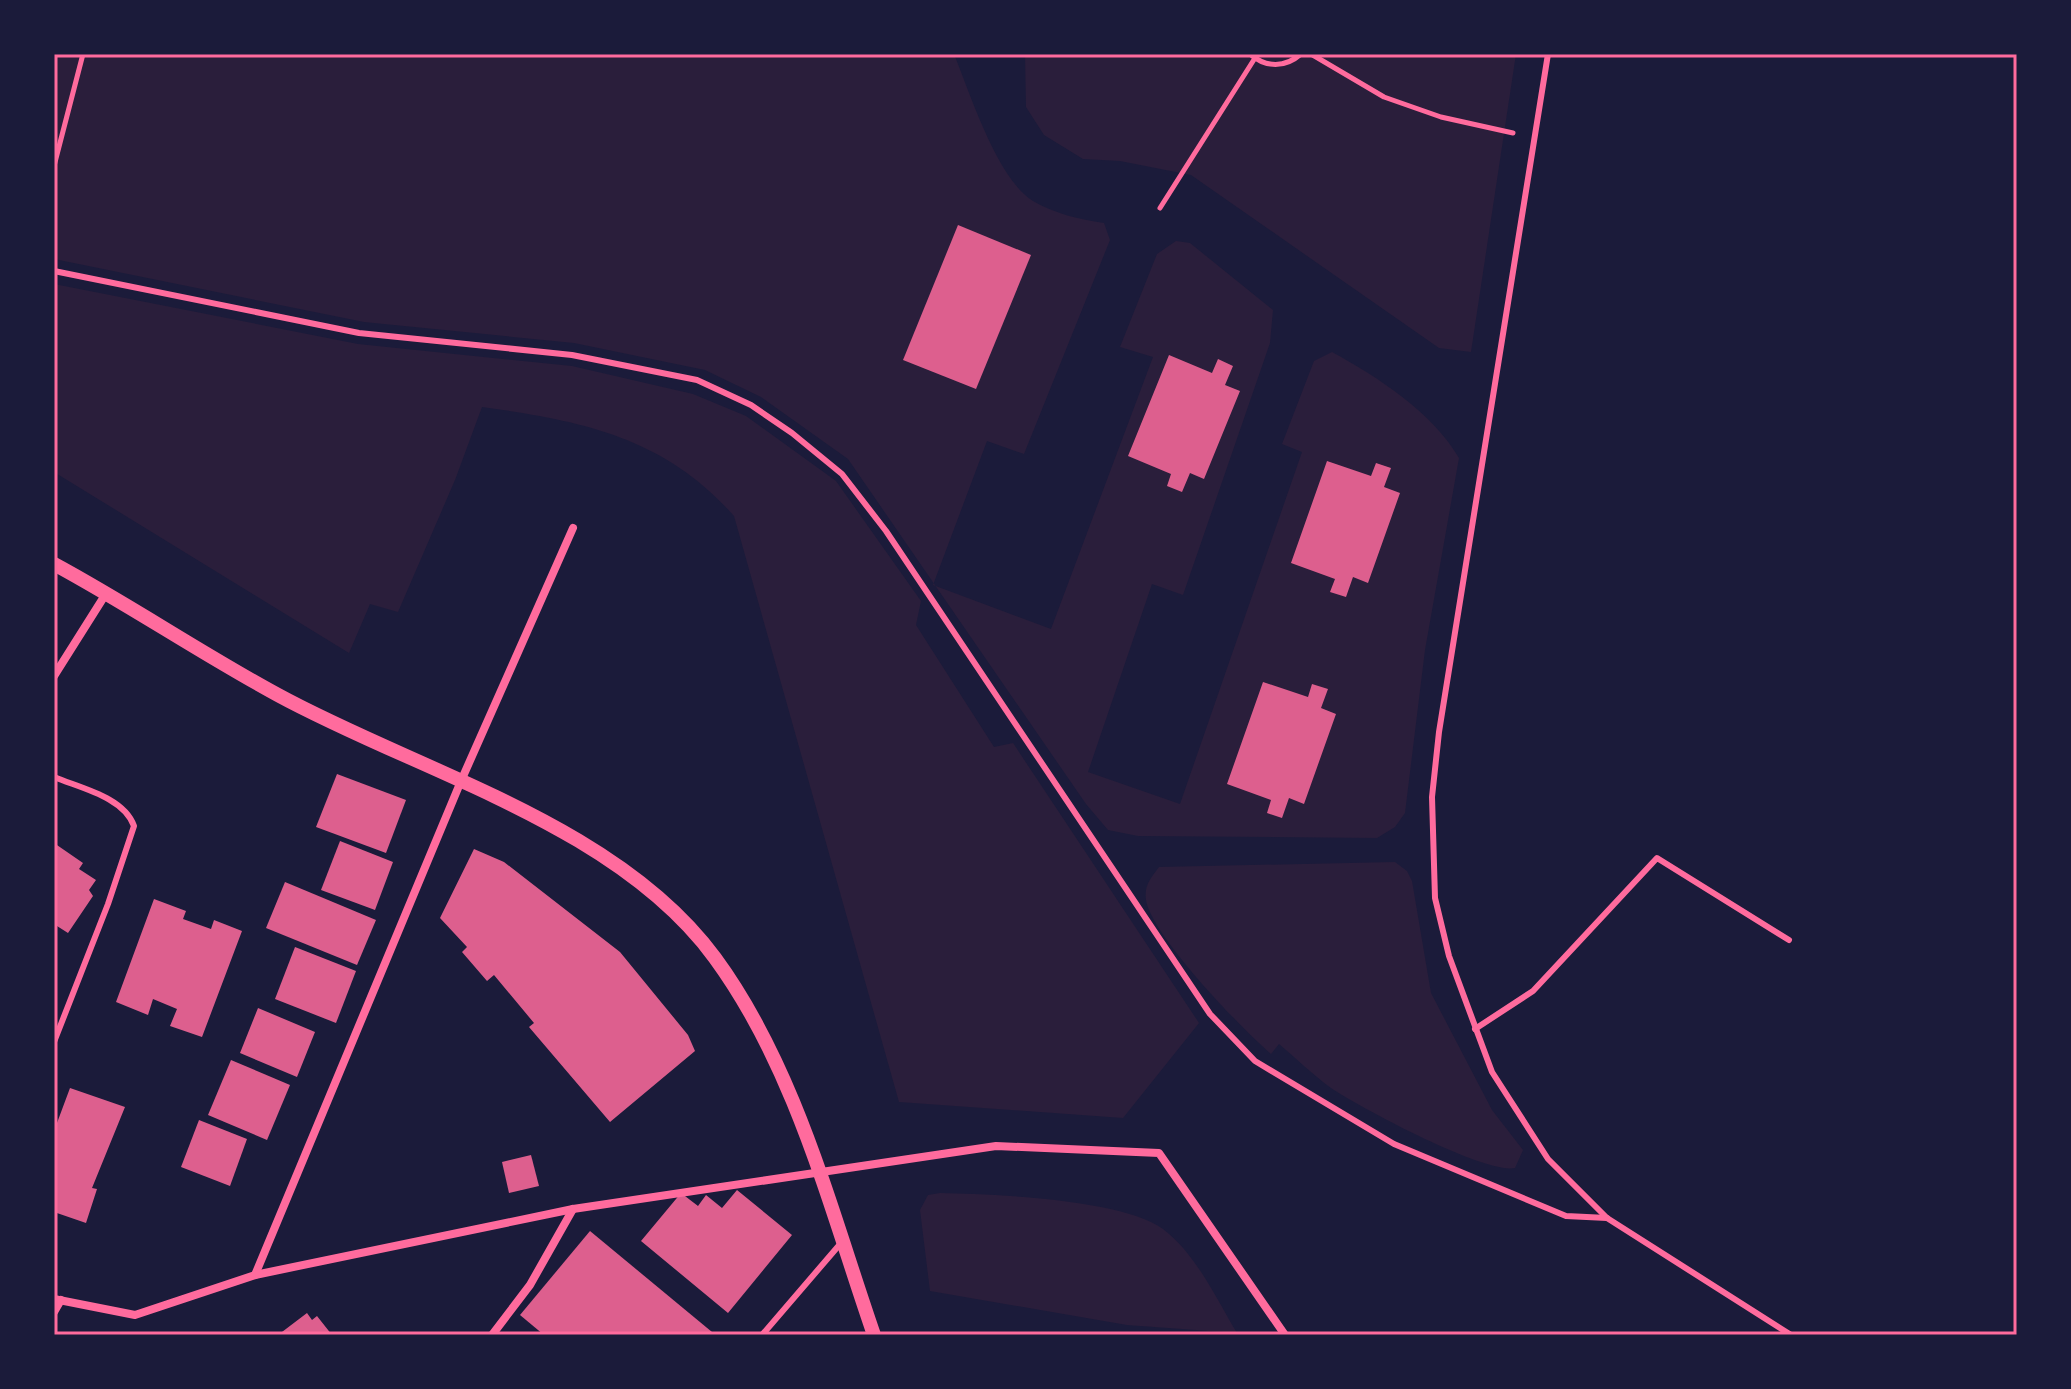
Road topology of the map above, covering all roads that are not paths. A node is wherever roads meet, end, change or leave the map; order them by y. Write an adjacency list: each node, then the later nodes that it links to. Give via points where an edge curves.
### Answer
1 (1548, 54): 10 (lane, via 1432,797 1435,898)
2 (54, 271): 14 (lane, via 359,333 572,355 697,380 751,405 842,474 877,519 1210,1014 1255,1061 1394,1144 1566,1216)
3 (573, 528): 8 (street)
4 (54, 564): 5 (street)
5 (107, 592): 6 (street); 8 (street, via 279,696)
6 (54, 676)
7 (54, 777): 11 (lane, via 119,805 134,826)
8 (461, 781): 12 (street, via 583,843 665,906 713,954 745,1001 778,1069); 16 (street)
9 (1789, 940): 10 (lane, via 1657,858 1533,991)
10 (1475, 1029): 14 (lane, via 1492,1072 1548,1159)
11 (54, 1042)
12 (817, 1171): 13 (street); 15 (street); 22 (street, via 996,1146 1159,1153)
13 (573, 1209): 16 (street); 19 (street, via 530,1285)
14 (1607, 1218): 23 (lane)
15 (842, 1242): 20 (lane); 21 (street)
16 (255, 1275): 17 (street, via 135,1315)
17 (57, 1300): 18 (street)
18 (54, 1312)
19 (492, 1335)
20 (762, 1335)
21 (874, 1335)
22 (1285, 1335)
23 (1791, 1335)

